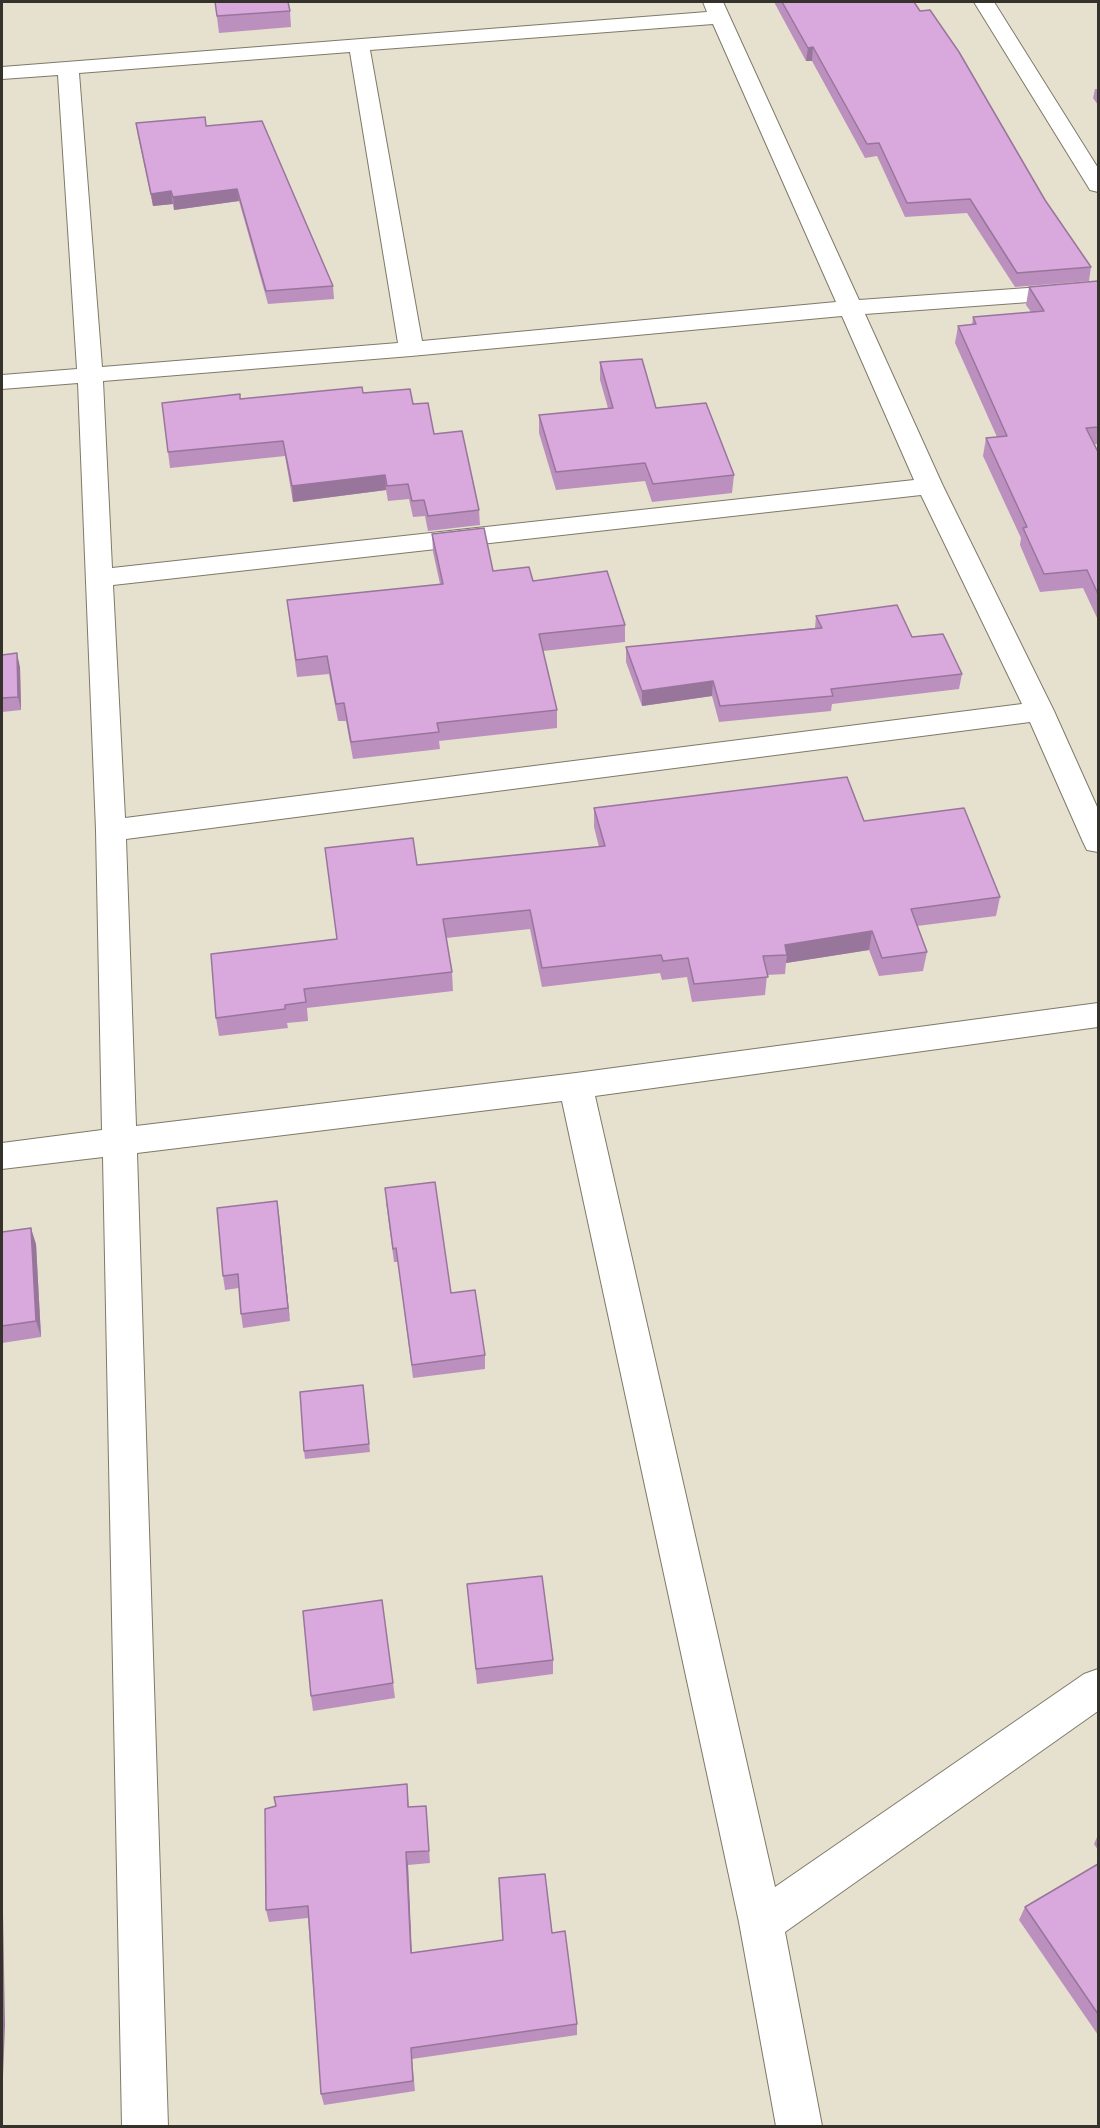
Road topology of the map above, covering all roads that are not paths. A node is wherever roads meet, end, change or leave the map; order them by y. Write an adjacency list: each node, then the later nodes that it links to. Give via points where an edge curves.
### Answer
1 (984, 2): 6 (street)
2 (716, 9): 3 (street); 8 (street)
3 (359, 46): 4 (street); 9 (street)
4 (68, 69): 5 (street); 10 (street)
5 (2, 73)
6 (1098, 184)
7 (1098, 290): 8 (street)
8 (849, 308): 9 (street); 12 (street)
9 (411, 349): 10 (street)
10 (90, 373): 11 (street); 13 (street)
11 (2, 382)
12 (930, 486): 13 (street); 14 (street)
13 (98, 578): 15 (street)
14 (1040, 711): 15 (street); 16 (street)
15 (111, 830): 19 (street)
16 (1098, 842)
17 (1098, 1016): 18 (street)
18 (576, 1086): 19 (street); 22 (street)
19 (120, 1141): 20 (street); 23 (street)
20 (2, 1156)
21 (1098, 1688): 22 (street)
22 (761, 1922): 24 (street)
23 (145, 2127)
24 (799, 2127)

